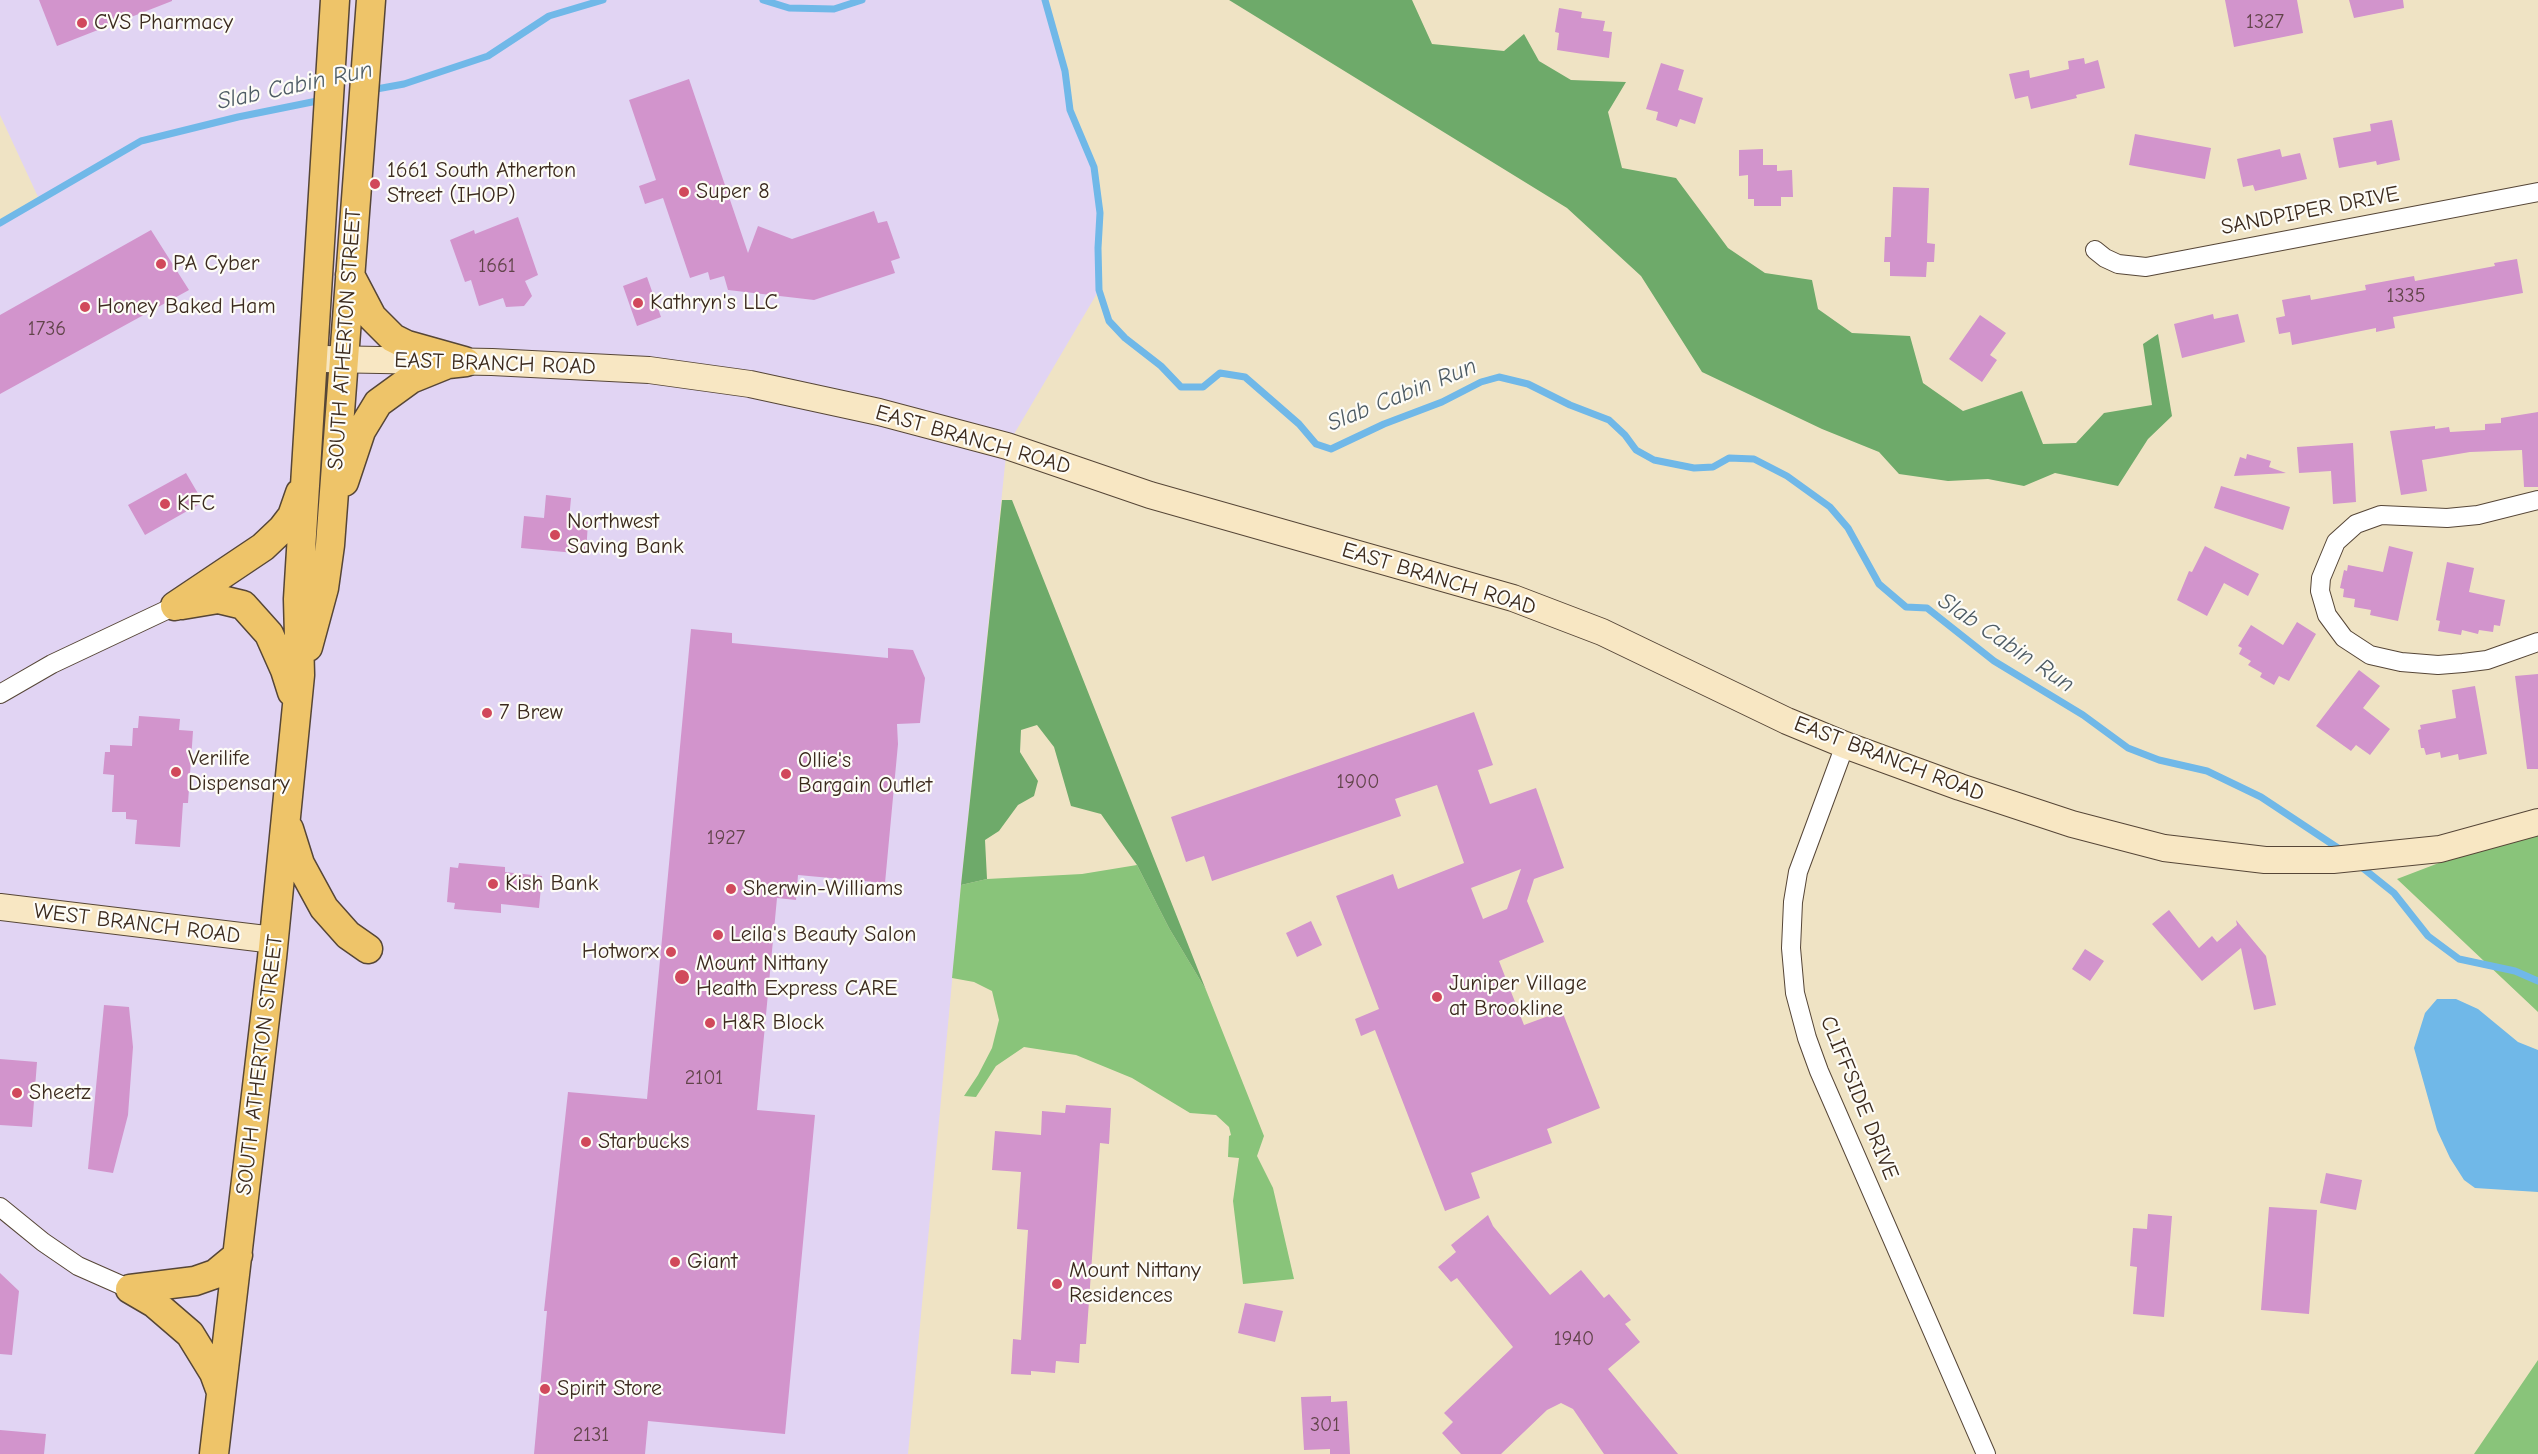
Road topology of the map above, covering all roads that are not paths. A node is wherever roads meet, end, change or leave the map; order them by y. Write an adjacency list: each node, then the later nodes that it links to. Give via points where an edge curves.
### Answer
1 (335, 0): 6 (main road, SOUTH ATHERTON STREET)
2 (371, 0): 5 (main road, SOUTH ATHERTON STREET)
3 (2538, 192): 4 (street, SANDPIPER DRIVE, via 2146,267 2118,264)
4 (2095, 250)
5 (350, 275): 7 (main road, SOUTH ATHERTON STREET); 8 (main road, via 372,317 393,338)
6 (313, 359): 7 (main road, EAST BRANCH ROAD); 9 (main road, SOUTH ATHERTON STREET)
7 (342, 359): 8 (main road, EAST BRANCH ROAD); 11 (main road, SOUTH ATHERTON STREET)
8 (466, 362): 11 (main road, via 448,364 411,379 378,403 361,431); 17 (main road, EAST BRANCH ROAD, via 650,370 750,384 879,412 1007,446 1150,495 1513,598 1602,632)
9 (307, 450): 12 (main road, via 300,493 292,516 282,529 263,547); 14 (main road, SOUTH ATHERTON STREET, via 298,599)
10 (2538, 500): 13 (street, via 2478,515 2381,516 2356,524 2336,542 2321,578 2320,591 2327,615 2344,638 2370,655 2401,662 2454,664 2487,660)
11 (331, 530): 14 (main road, SOUTH ATHERTON STREET, via 324,588)
12 (176, 606): 15 (street, via 52,664); 16 (main road, via 224,600 243,605 278,651)
13 (2538, 642)
14 (300, 675): 16 (main road, SOUTH ATHERTON STREET)
15 (0, 694)
16 (296, 712): 18 (main road, SOUTH ATHERTON STREET)
17 (1845, 745): 19 (main road, EAST BRANCH ROAD, via 2061,820 2154,846 2235,858 2332,860 2412,853 2472,842); 28 (street, CLIFFSIDE DRIVE, via 1798,872 1791,948 1796,993 1818,1071)
18 (286, 815): 21 (main road, SOUTH ATHERTON STREET); 22 (main road, via 293,843 314,891 337,925)
19 (2538, 822)
20 (0, 907): 21 (main road, WEST BRANCH ROAD)
21 (274, 940): 24 (main road, SOUTH ATHERTON STREET)
22 (368, 949)
23 (0, 1207): 25 (street, via 78,1266)
24 (238, 1255): 25 (main road, via 215,1274 195,1281); 26 (main road, SOUTH ATHERTON STREET)
25 (130, 1289): 26 (main road, via 190,1334)
26 (221, 1393): 27 (main road, SOUTH ATHERTON STREET)
27 (214, 1454)
28 (1986, 1454)

